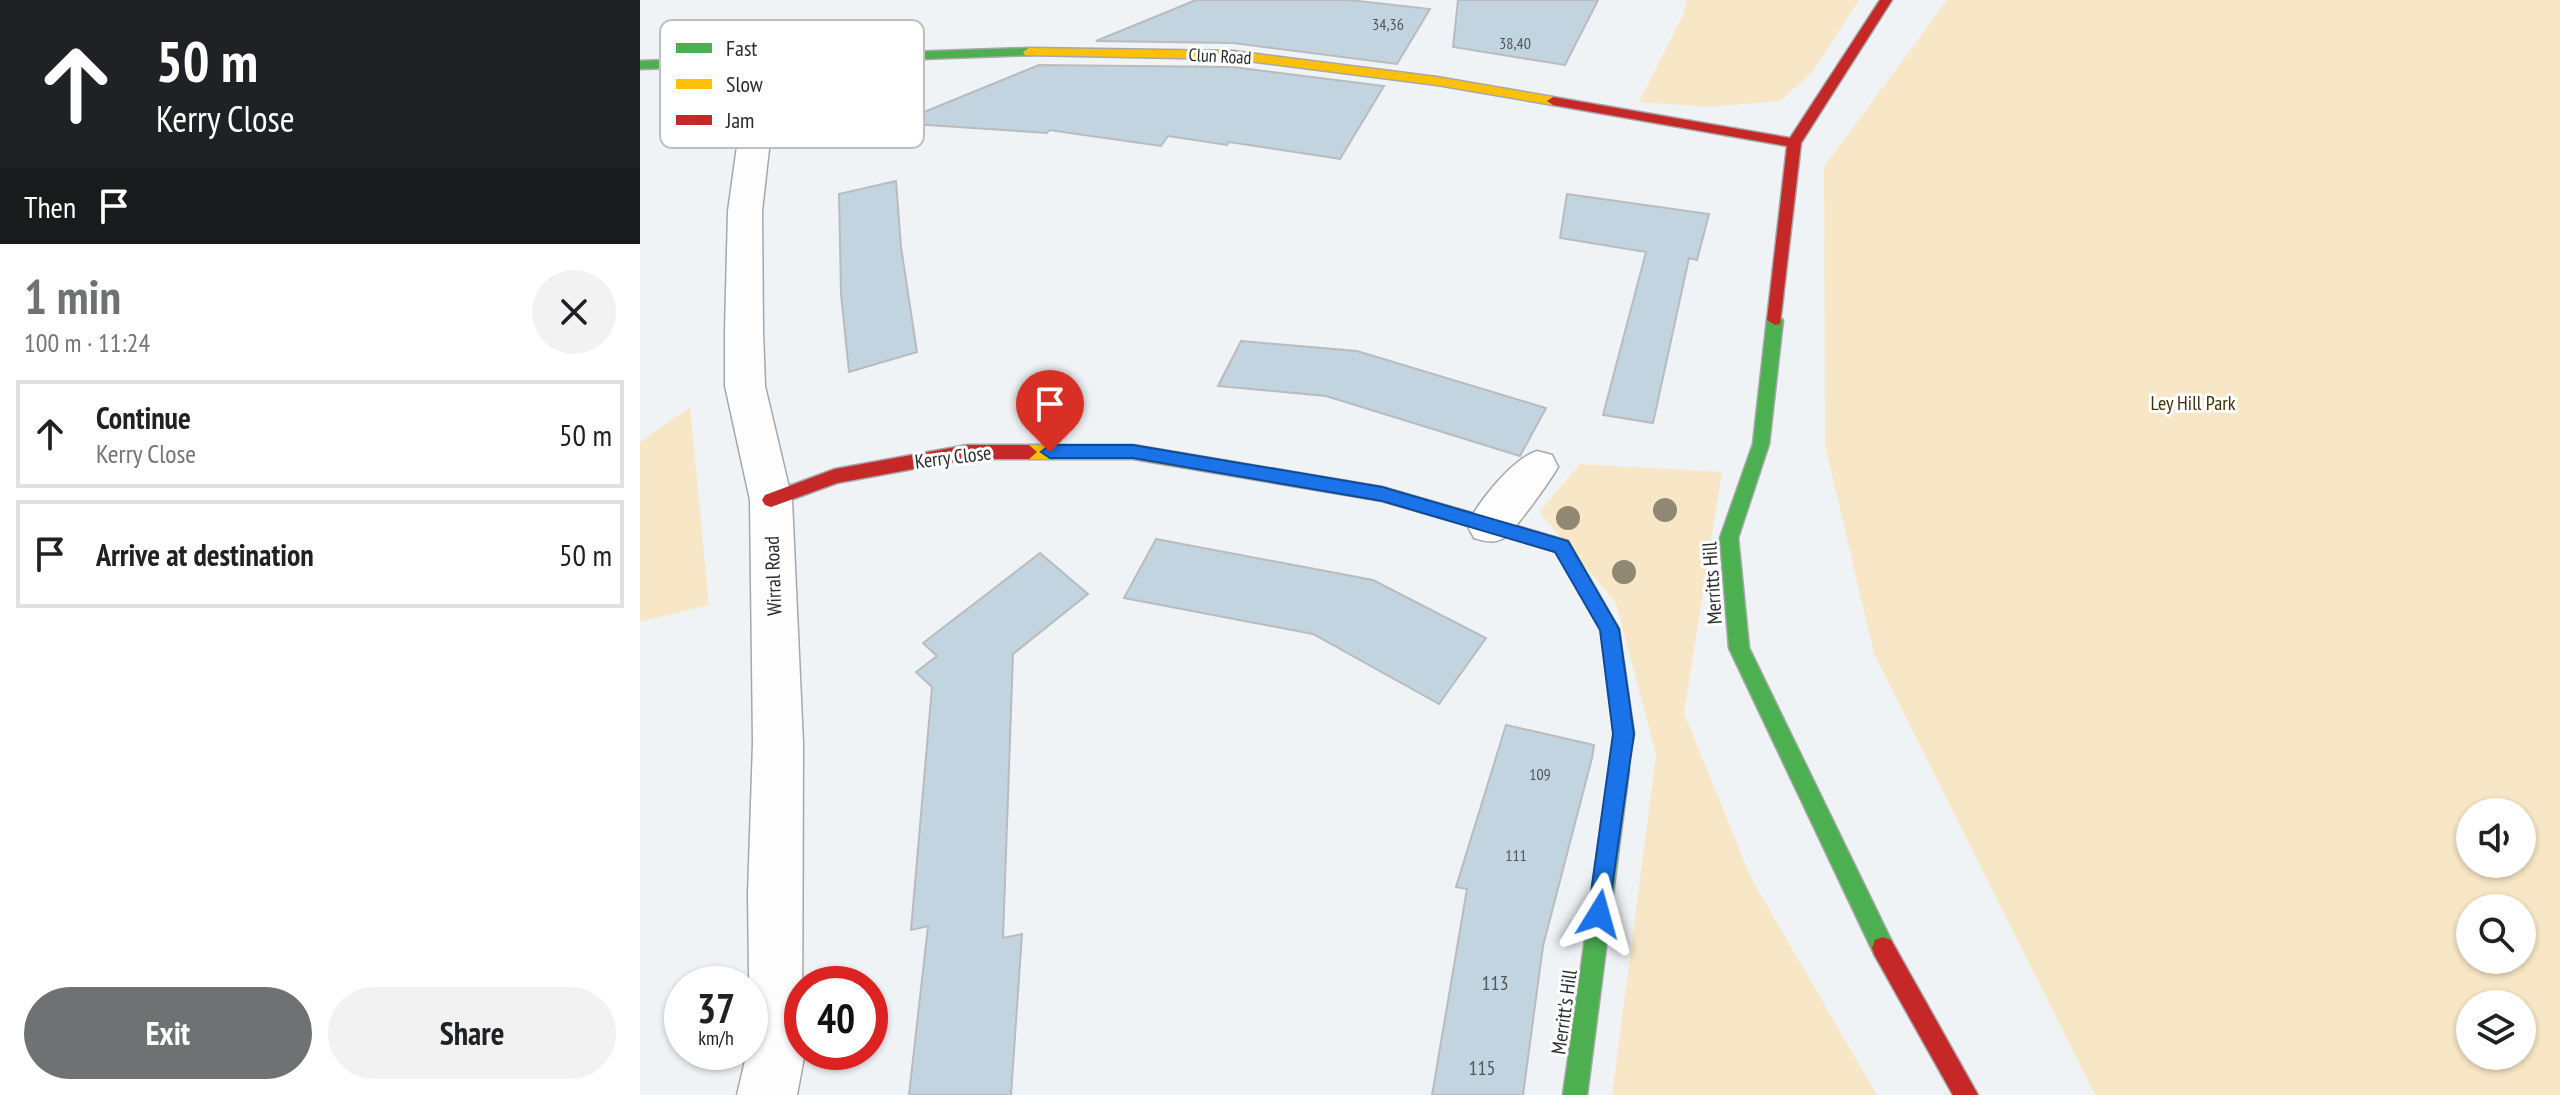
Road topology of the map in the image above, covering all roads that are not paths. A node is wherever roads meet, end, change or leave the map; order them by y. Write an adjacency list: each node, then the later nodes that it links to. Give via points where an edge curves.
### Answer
1 (1886, 0): 5 (street, Merritts Hill)
2 (924, 55): 5 (street, Clun Road, via 1233,55 1437,81)
3 (660, 64): 4 (street, Clun Road)
4 (640, 65)
5 (1794, 143): 12 (street, Merritts Hill, via 1761,444 1729,538 1739,648 1874,932)
6 (753, 148): 8 (street, Wirral Road, via 745,211 745,386)
7 (1537, 467): 9 (street)
8 (771, 500): 9 (street, Kerry Close, via 835,476 967,452 1133,452 1382,494); 10 (street, Wirral Road, via 778,743 777,1048)
9 (1489, 525): 11 (street, Merritt's Hill, via 1562,546 1610,629 1624,734)
10 (767, 1095)
11 (1575, 1095)
12 (1966, 1095)

